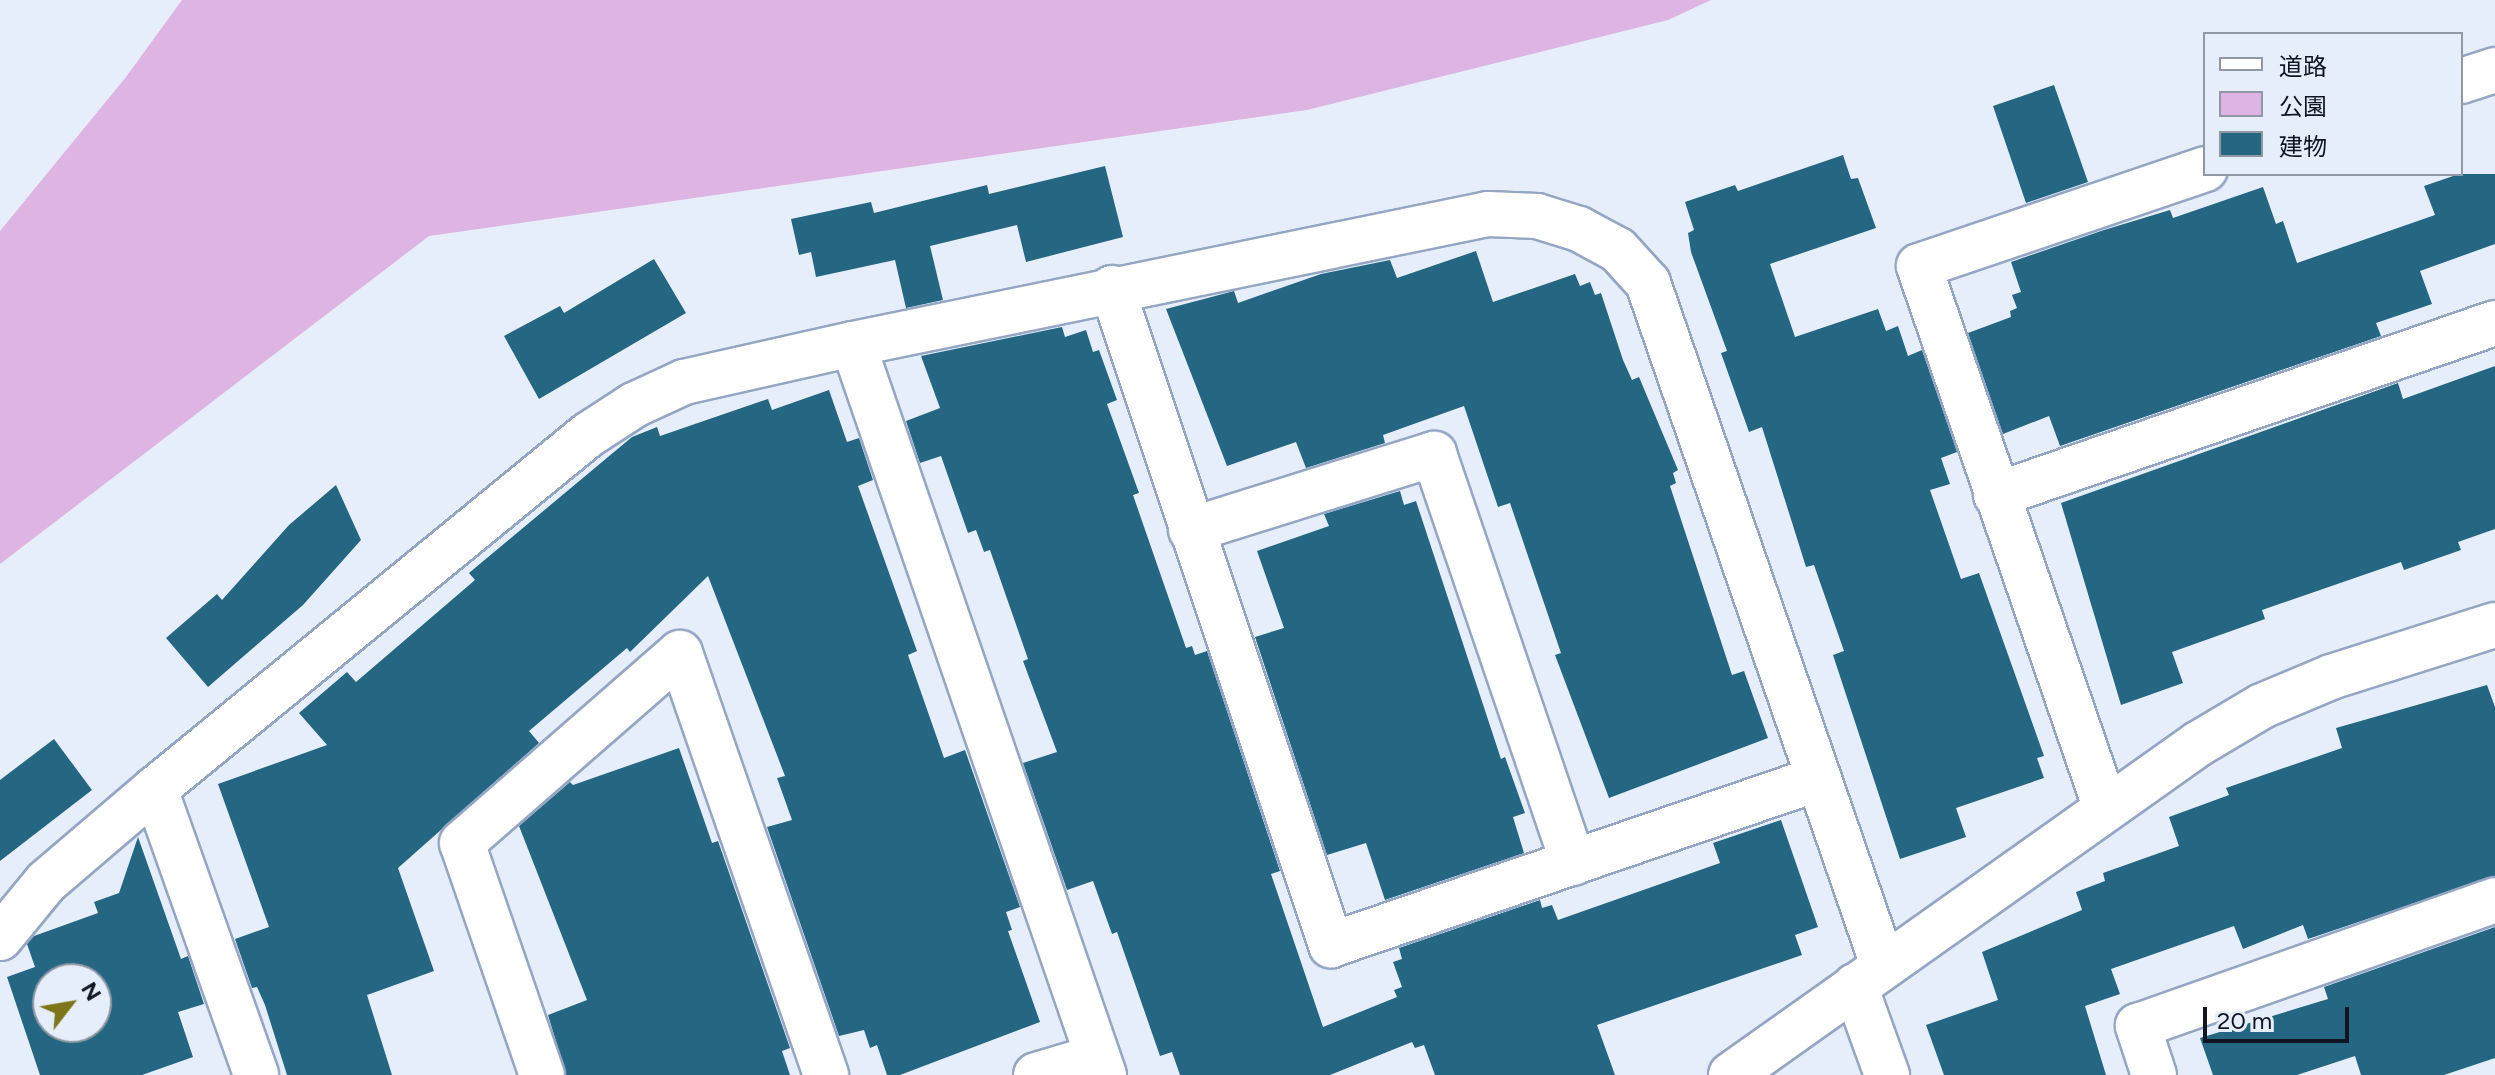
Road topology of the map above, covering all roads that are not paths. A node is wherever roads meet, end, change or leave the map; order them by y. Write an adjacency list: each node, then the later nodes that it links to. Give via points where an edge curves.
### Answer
1 (2495, 70): 2 (street)
2 (2463, 80)
3 (2203, 170): 7 (street, via 1919,266)
4 (1112, 288): 6 (street); 8 (street); 10 (street, via 1488,214 1537,216 1579,229 1618,250 1648,283 1673,345)
5 (2495, 323): 7 (street)
6 (853, 344): 11 (street, via 684,382 634,405 588,435); 17 (street)
7 (1996, 495): 12 (street)
8 (1191, 530): 13 (street, via 1434,454); 13 (street, via 1331,945)
9 (2495, 625): 12 (street, via 2331,677 2262,706)
10 (1817, 779): 13 (street); 16 (street)
11 (155, 789): 15 (street, via 46,882); 18 (street)
12 (2105, 806): 16 (street)
13 (1573, 863)
14 (2495, 900): 24 (street, via 2138,1026)
15 (0, 938)
16 (1869, 975): 22 (street); 23 (street)
17 (1100, 1066): 21 (street)
18 (256, 1075)
19 (542, 1075): 20 (street, via 462,843 680,653)
20 (826, 1075)
21 (1036, 1075)
22 (1731, 1075)
23 (1887, 1075)
24 (2154, 1075)

